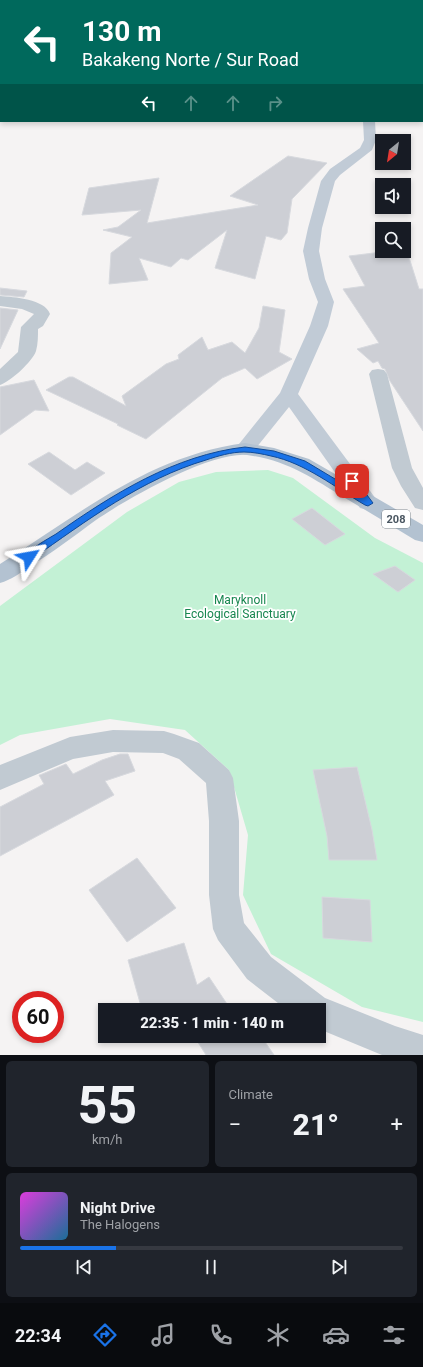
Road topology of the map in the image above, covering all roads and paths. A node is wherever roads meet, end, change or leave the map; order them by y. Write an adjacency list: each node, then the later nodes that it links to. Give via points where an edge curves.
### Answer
1 (368, 122): 5 (main road, via 370,140 366,150 328,180 311,251 317,279 326,302 319,326)
2 (0, 301): 4 (street, via 37,309 42,314 30,327 24,357)
3 (378, 374): 8 (street, via 402,468)
4 (0, 379)
5 (289, 394): 6 (main road); 7 (main road)
6 (245, 449): 7 (main road, 208, via 274,454 302,463); 10 (main road, 208, via 203,457 144,483 90,514)
7 (368, 503): 9 (main road, 208)
8 (423, 503)
9 (423, 535)
10 (0, 575)
11 (0, 778): 12 (street, via 70,748 113,741 164,742 189,751 219,778 224,821 224,895 229,929 259,968)
12 (305, 1003)
13 (326, 1015): 14 (street)
14 (423, 1052)

